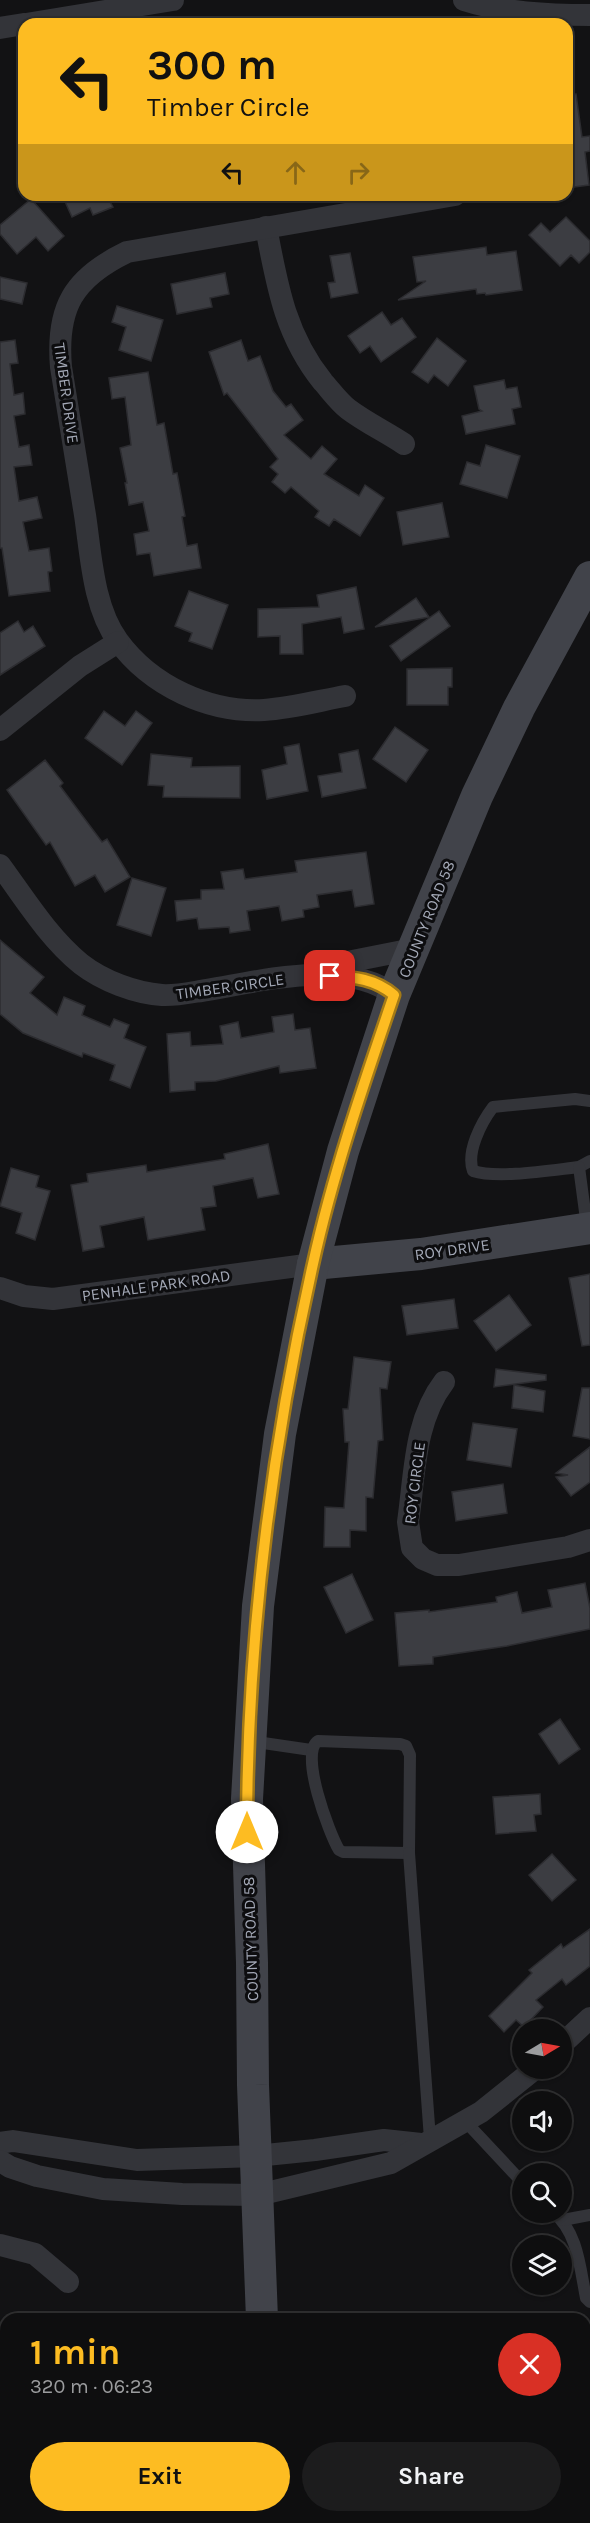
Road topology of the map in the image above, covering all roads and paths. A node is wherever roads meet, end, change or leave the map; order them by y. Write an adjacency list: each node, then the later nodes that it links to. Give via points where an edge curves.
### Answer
1 (173, 0): 3 (street)
2 (464, 0): 4 (street, via 496,9)
3 (82, 7): 6 (street)
4 (546, 13): 5 (street)
5 (590, 15)
6 (45, 18)
7 (18, 25): 8 (street)
8 (0, 28)
9 (420, 201): 10 (street, TIMBER DRIVE)
10 (266, 227): 11 (street, via 286,319 303,354 348,409); 13 (street, TIMBER DRIVE, via 127,252 84,280 67,309 59,337 61,367 95,575 107,622)
11 (404, 444)
12 (590, 577): 17 (street, COUNTY ROAD 58, via 514,718)
13 (118, 642): 14 (street, TIMBER DRIVE, via 160,680 209,705 264,710); 15 (street, via 80,666)
14 (345, 696)
15 (0, 730)
16 (0, 865): 18 (street, TIMBER CIRCLE, via 60,944 82,964 134,990 162,995)
17 (413, 949): 18 (street, TIMBER CIRCLE, via 323,965); 19 (street, COUNTY ROAD 58)
18 (298, 975): 19 (street, TIMBER CIRCLE, via 367,979)
19 (394, 995): 23 (street, COUNTY ROAD 58, via 346,1140)
20 (590, 1101): 21 (lane, via 493,1107 481,1126 470,1164 478,1173 548,1171)
21 (585, 1164): 22 (lane)
22 (588, 1228): 23 (street, ROY DRIVE, via 421,1254)
23 (313, 1264): 24 (street, PENHALE PARK ROAD, via 53,1299); 27 (street, COUNTY ROAD 58, via 270,1506 258,1606)
24 (0, 1288)
25 (444, 1382): 26 (street, ROY CIRCLE, via 427,1408 420,1433 408,1522 416,1554 437,1565 459,1565)
26 (590, 1540)
27 (249, 1741): 28 (lane); 36 (street, COUNTY ROAD 58, via 247,1849)
28 (311, 1750): 29 (lane, via 311,1774 339,1850); 29 (lane, via 318,1741 406,1746 410,1755)
29 (409, 1853): 34 (lane)
30 (590, 2018): 31 (street)
31 (572, 2035)
32 (522, 2079): 33 (street)
33 (465, 2121): 34 (street); 38 (lane)
34 (426, 2141): 36 (street, via 384,2140); 39 (street, via 391,2163)
35 (0, 2143): 36 (street, via 13,2141 137,2160)
36 (256, 2156): 39 (street, COUNTY ROAD 58)
37 (0, 2161): 39 (street, via 37,2176 103,2188)
38 (512, 2172)
39 (258, 2195): 46 (street, COUNTY ROAD 58)
40 (590, 2215): 41 (lane)
41 (572, 2216)
42 (563, 2223): 45 (lane, via 572,2234)
43 (0, 2245): 44 (street, via 34,2254)
44 (68, 2282)
45 (590, 2302)
46 (262, 2313)

